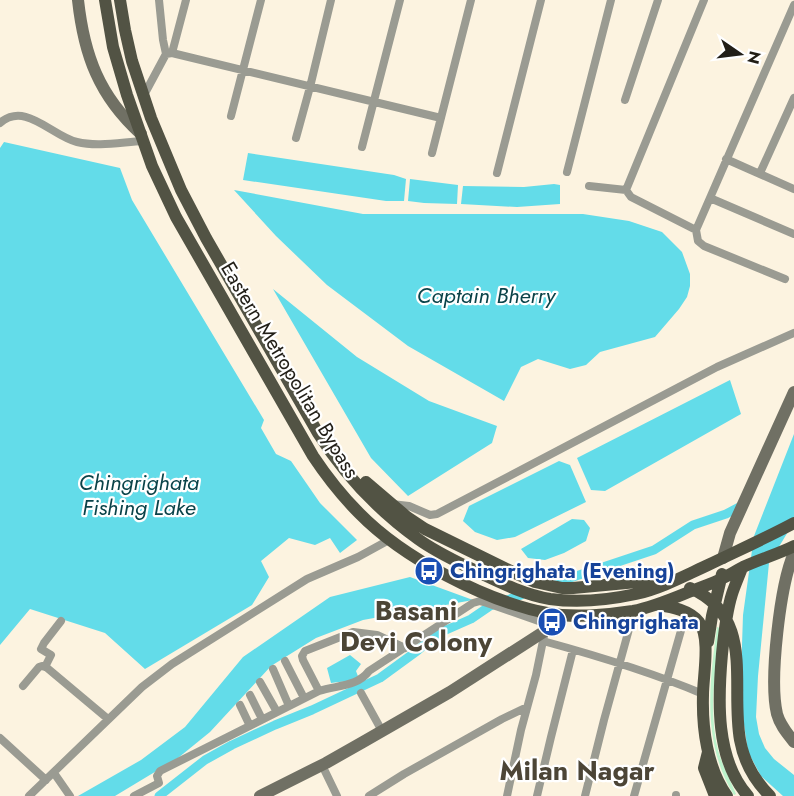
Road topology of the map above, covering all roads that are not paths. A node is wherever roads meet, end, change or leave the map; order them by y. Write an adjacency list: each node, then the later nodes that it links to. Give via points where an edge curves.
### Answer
1 (78, 0): 27 (street, via 93,70 125,120)
2 (99, 0): 16 (main road)
3 (105, 0): 16 (main road, Eastern Metropolitan Bypass)
4 (120, 0): 20 (main road, Eastern Metropolitan Bypass, via 129,50)
5 (159, 0): 17 (street, via 163,40)
6 (186, 0): 17 (street)
7 (261, 0): 18 (street)
8 (331, 0): 19 (street)
9 (400, 0): 23 (street)
10 (471, 0): 25 (street)
11 (541, 0): 33 (street)
12 (611, 0): 32 (street)
13 (658, 0): 22 (street)
14 (704, 0): 37 (street)
15 (794, 5): 31 (street)
16 (108, 18): 27 (main road, Eastern Metropolitan Bypass, via 113,47)
17 (169, 53): 18 (street); 20 (street)
18 (243, 69): 19 (street); 24 (street)
19 (310, 87): 23 (street); 28 (street)
20 (144, 95): 44 (main road, Eastern Metropolitan Bypass, via 192,212)
21 (794, 98): 34 (street)
22 (625, 100)
23 (373, 102): 25 (street); 29 (street)
24 (231, 116)
25 (441, 118): 30 (street)
26 (0, 123): 27 (street, via 15,116 34,118 64,137 90,144)
27 (142, 137): 49 (main road, Eastern Metropolitan Bypass, via 176,217 314,456 360,514)
28 (296, 138)
29 (362, 147)
30 (432, 153)
31 (726, 159): 34 (street); 38 (street)
32 (567, 172)
33 (497, 173)
34 (760, 173): 36 (street)
35 (589, 186): 37 (street)
36 (794, 189)
37 (626, 190): 39 (street, via 631,197)
38 (710, 198): 39 (street); 40 (street)
39 (696, 230): 41 (street, via 698,241 704,246)
40 (794, 234)
41 (784, 279)
42 (794, 333): 45 (street, via 717,367 437,514)
43 (794, 392): 48 (street)
44 (327, 448): 45 (main road, Eastern Metropolitan Bypass); 46 (main road, Eastern Metropolitan Bypass, via 357,485)
45 (392, 504): 46 (main road, Eastern Metropolitan Bypass)
46 (404, 521): 52 (main road, Eastern Metropolitan Bypass, via 418,539 503,584 569,601 651,590); 103 (main road, via 550,586 665,582 687,587 712,601 734,639 738,723 744,755 755,778)
47 (794, 523): 51 (main road, Eastern Metropolitan Bypass)
48 (730, 532): 51 (street); 52 (street)
49 (392, 542): 56 (main road, Eastern Metropolitan Bypass); 80 (street, via 307,579 190,652 142,687)
50 (792, 549): 53 (main road, Eastern Metropolitan Bypass); 85 (street, via 777,637 774,688 780,724)
51 (737, 551): 52 (main road, Eastern Metropolitan Bypass); 53 (main road)
52 (723, 558): 54 (main road)
53 (747, 566): 54 (main road, Eastern Metropolitan Bypass); 102 (main road, via 733,592 727,620 720,703 727,757)
54 (722, 579): 55 (main road, Eastern Metropolitan Bypass); 65 (main road)
55 (656, 604): 57 (main road, Eastern Metropolitan Bypass); 58 (main road)
56 (521, 611): 60 (main road, Eastern Metropolitan Bypass); 61 (street, via 480,601 473,603)
57 (634, 611): 60 (main road, Eastern Metropolitan Bypass, via 584,615); 64 (street)
58 (686, 613): 65 (main road, via 703,630); 68 (street)
59 (61, 621): 66 (street, via 44,643 42,649 51,655)
60 (546, 627): 62 (street); 78 (street); 83 (street, via 450,692)
61 (405, 648): 71 (street, via 356,682); 71 (street, via 377,635 353,632 305,651 303,660)
62 (573, 650): 64 (street); 97 (street)
63 (285, 661): 75 (street)
64 (620, 664): 68 (street); 98 (street)
65 (706, 664): 73 (main road)
66 (45, 667): 70 (street, via 39,667); 80 (street)
67 (273, 669): 77 (street)
68 (667, 679): 73 (street); 99 (street)
69 (260, 682): 79 (street)
70 (23, 686)
71 (319, 691): 75 (street)
72 (361, 693): 83 (street)
73 (703, 694): 86 (main road)
74 (250, 695): 81 (street)
75 (304, 698): 77 (street)
76 (240, 705): 82 (street)
77 (289, 706): 79 (street)
78 (527, 707): 95 (street); 96 (street)
79 (277, 712): 81 (street)
80 (108, 719): 88 (street)
81 (262, 719): 82 (street)
82 (250, 726): 92 (street, via 160,771 159,783)
83 (382, 731): 87 (street)
84 (0, 738): 89 (street)
85 (794, 742)
86 (708, 750): 100 (main road, via 704,768); 101 (main road)
87 (322, 765): 93 (street); 94 (street)
88 (54, 773): 89 (street); 91 (street)
89 (46, 780): 90 (street)
90 (29, 796)
91 (70, 796)
92 (134, 796)
93 (260, 796)
94 (337, 796)
95 (369, 796)
96 (507, 796)
97 (537, 796)
98 (585, 796)
99 (634, 796)
100 (715, 796)
101 (727, 796)
102 (748, 796)
103 (770, 796)

